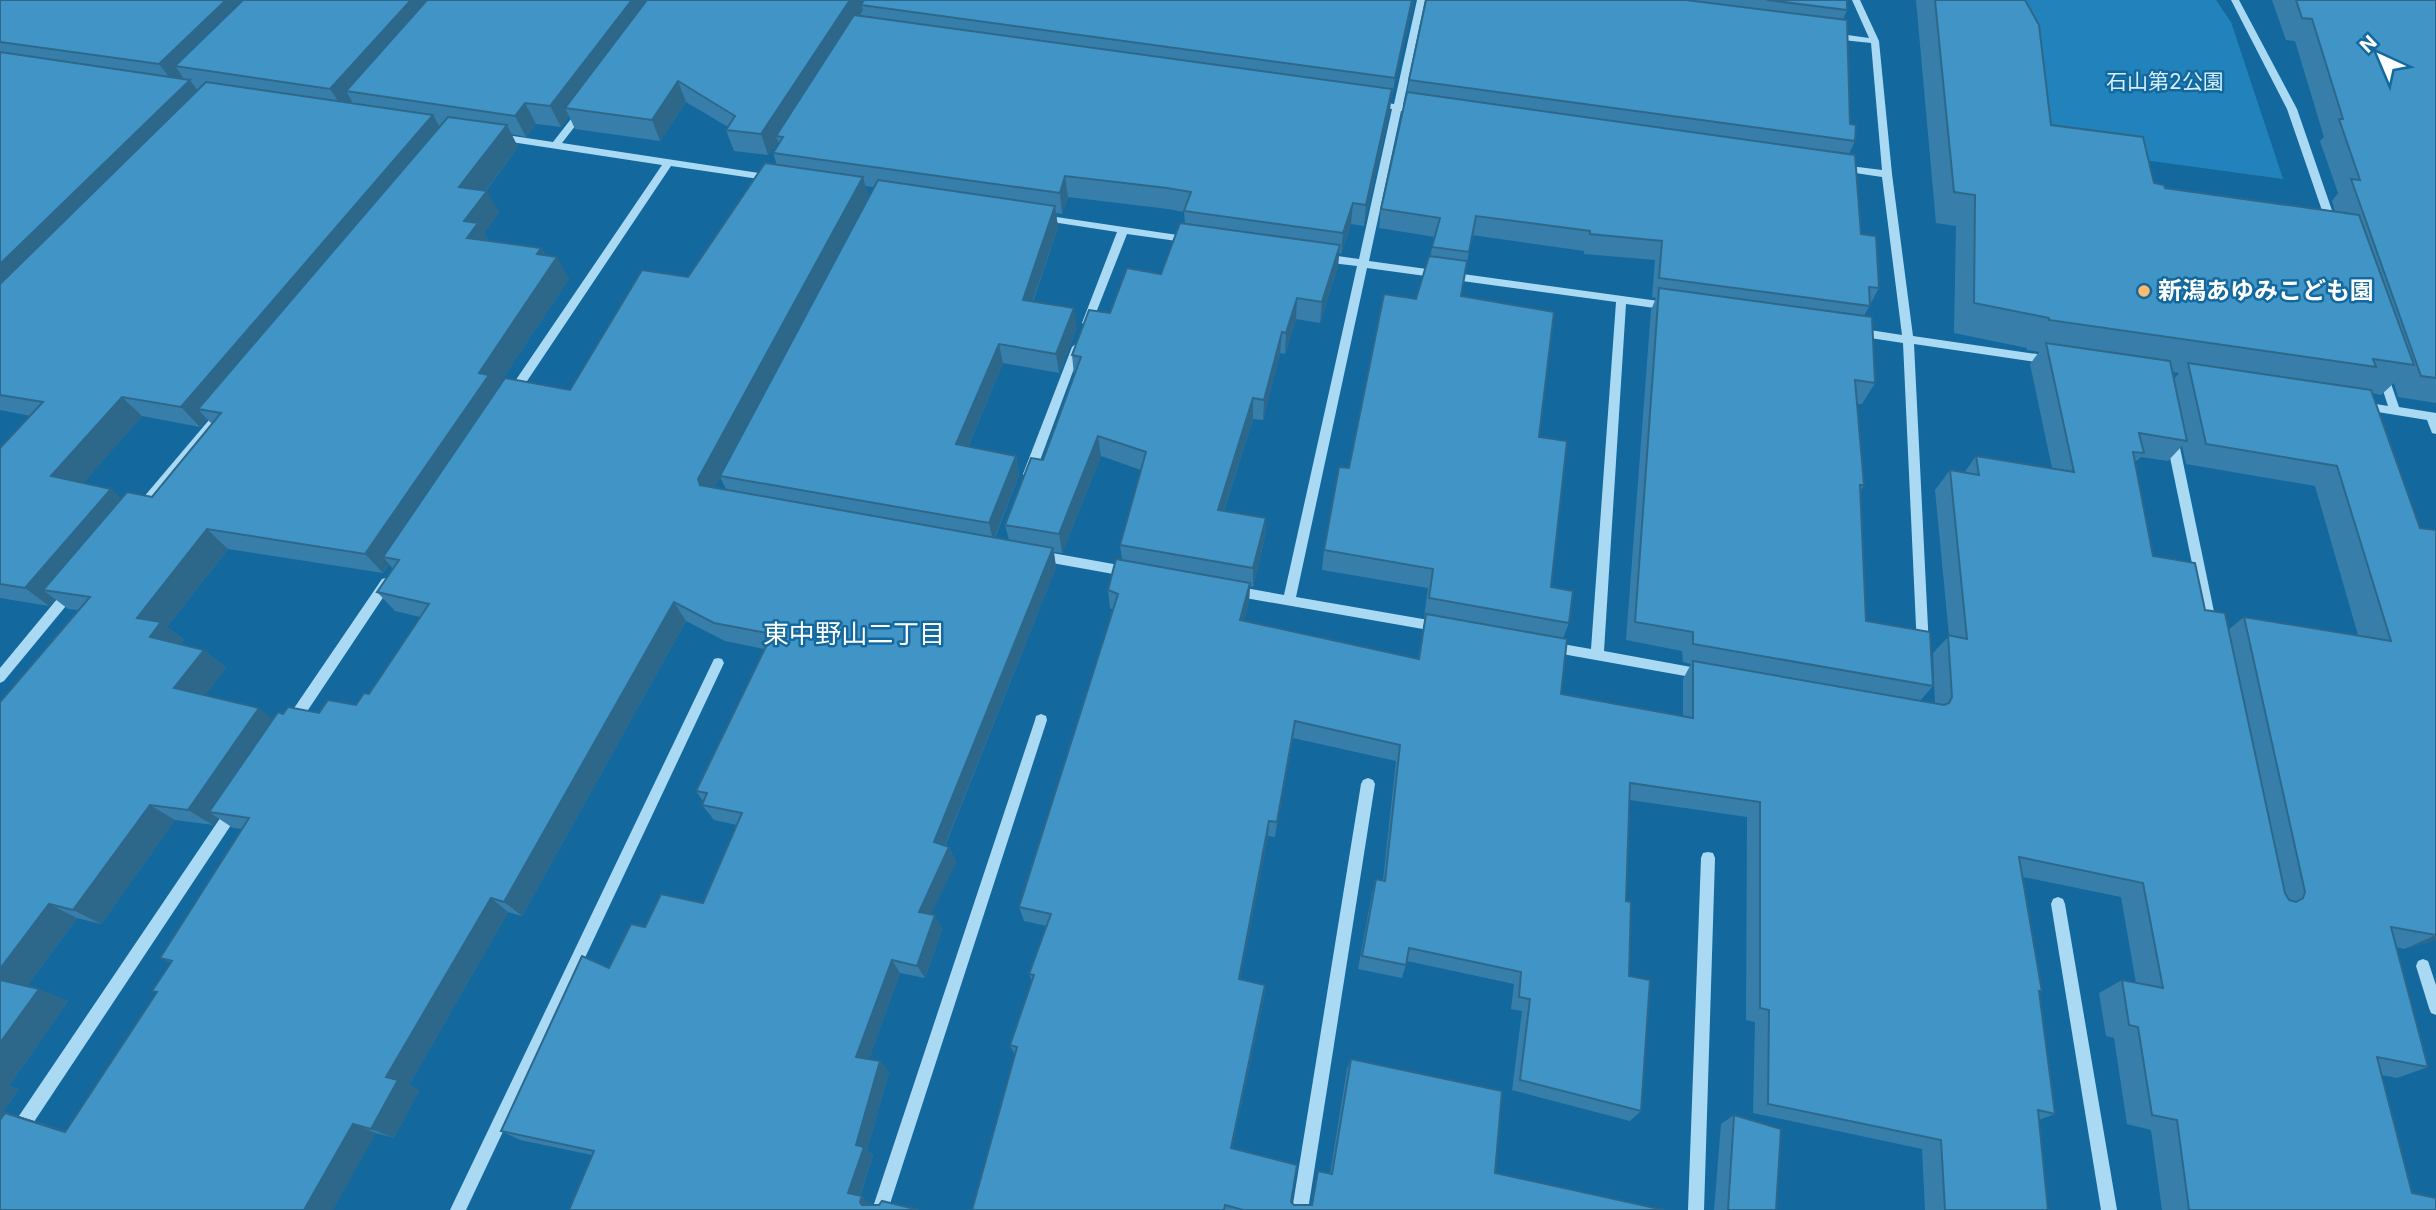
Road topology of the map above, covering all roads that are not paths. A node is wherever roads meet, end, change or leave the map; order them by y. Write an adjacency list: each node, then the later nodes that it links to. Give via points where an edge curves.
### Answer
1 (1421, 0): 8 (street)
2 (1856, 0): 5 (street)
3 (2235, 0): 20 (street, via 2292,109)
4 (1820, 34): 5 (street)
5 (1875, 41): 15 (street)
6 (590, 100): 11 (street)
7 (1368, 103): 8 (street)
8 (1395, 107): 9 (street); 23 (street)
9 (1423, 111)
10 (483, 134): 11 (street)
11 (556, 145): 12 (street)
12 (668, 163): 16 (street); 31 (street)
13 (771, 165): 16 (street)
14 (1832, 167): 15 (street)
15 (1887, 174): 27 (street)
16 (763, 176): 17 (street)
17 (789, 180)
18 (1028, 216): 19 (street)
19 (1123, 230): 21 (street); 37 (street)
20 (2337, 240)
21 (1202, 241)
22 (1309, 256): 23 (street)
23 (1362, 264): 24 (street); 44 (street)
24 (1621, 299): 25 (street); 48 (street)
25 (1676, 307)
26 (1839, 329): 27 (street)
27 (1908, 339): 29 (street); 50 (street)
28 (2378, 358): 32 (street)
29 (2066, 362)
30 (2356, 405): 32 (street)
31 (505, 406)
32 (2395, 411): 34 (street)
33 (219, 416): 38 (street)
34 (2433, 416): 36 (street)
35 (2170, 430): 46 (street)
36 (2436, 430)
37 (1024, 485)
38 (130, 522)
39 (1026, 554): 41 (street)
40 (396, 568): 56 (street)
41 (1144, 575)
42 (76, 585): 51 (street)
43 (1223, 589): 44 (street)
44 (1289, 601): 45 (street)
45 (1450, 629)
46 (2212, 634)
47 (1543, 646): 48 (street)
48 (1597, 655): 54 (street)
49 (0, 656): 51 (street)
50 (1924, 658)
51 (14, 659): 53 (street)
52 (718, 663): 64 (street)
53 (0, 677)
54 (1721, 677)
55 (1041, 720): 65 (street)
56 (287, 730)
57 (1368, 784): 66 (street)
58 (241, 799): 63 (street)
59 (1708, 858): 67 (street)
60 (2058, 904): 68 (street)
61 (2423, 966): 62 (street)
62 (2436, 1008)
63 (0, 1158)
64 (458, 1210)
65 (880, 1210)
66 (1300, 1210)
67 (1696, 1210)
68 (2109, 1210)

